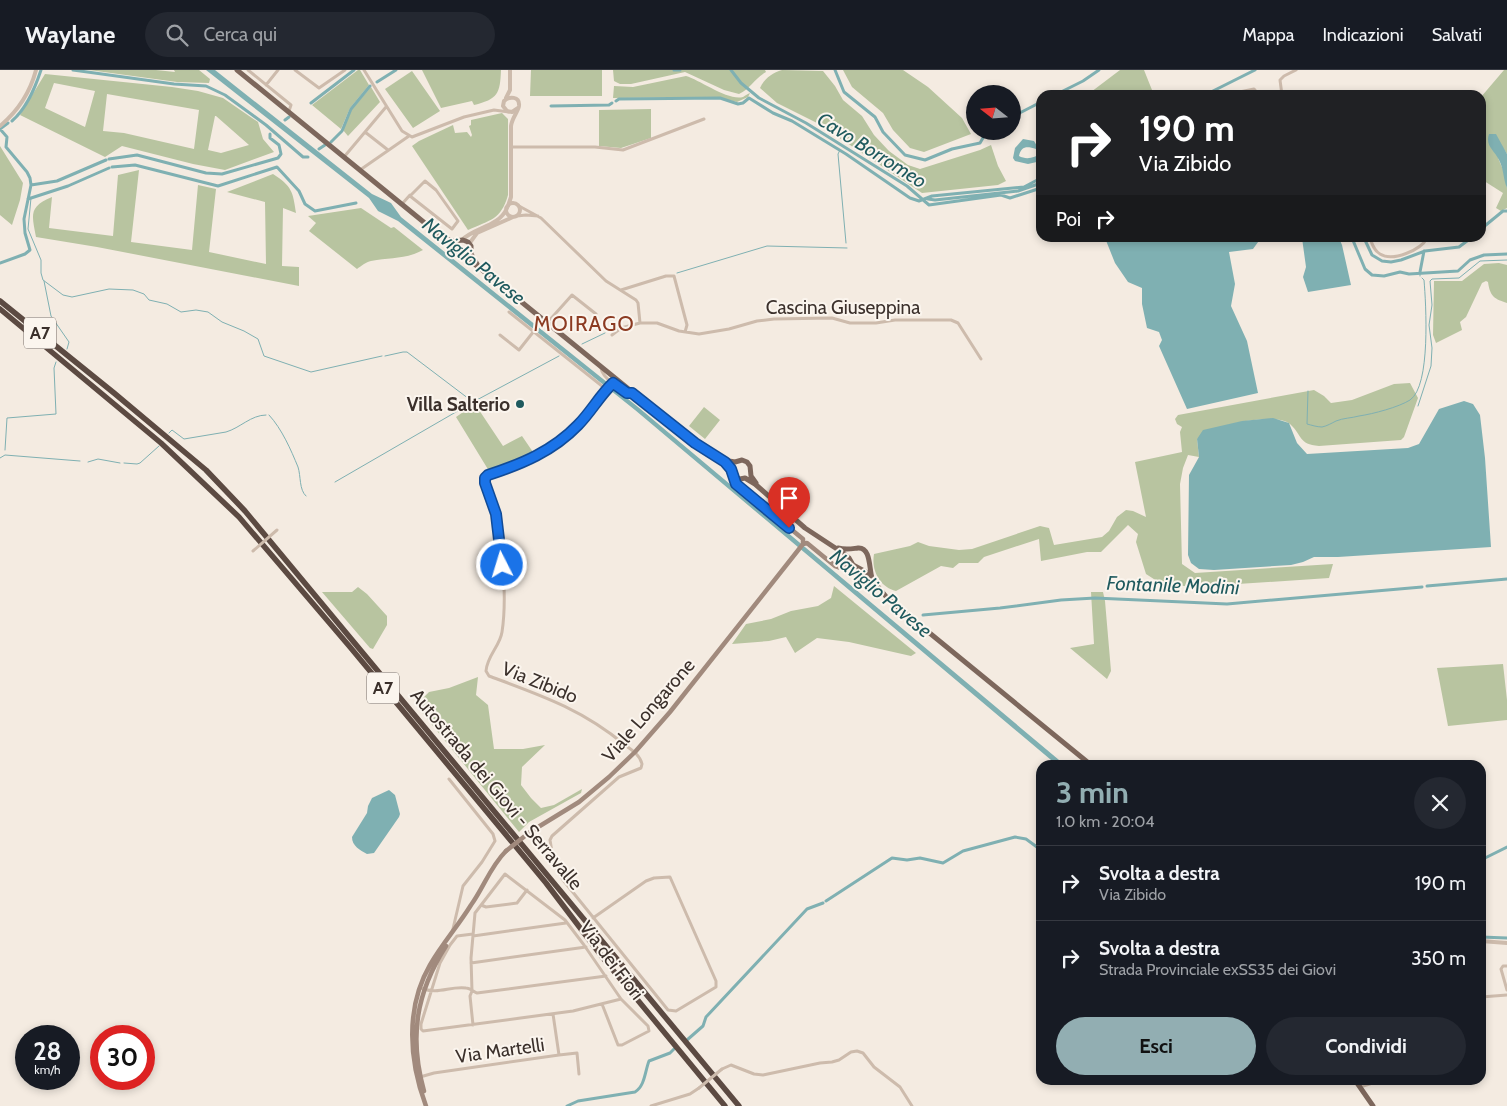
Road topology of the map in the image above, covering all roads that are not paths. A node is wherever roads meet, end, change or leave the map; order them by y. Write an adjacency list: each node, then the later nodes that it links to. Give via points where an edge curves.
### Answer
1 (36, 70): 21 (street, via 22,104)
2 (237, 70): 19 (main road)
3 (248, 70): 10 (street)
4 (278, 70): 10 (street)
5 (296, 70): 6 (street, via 319,88)
6 (345, 70)
7 (364, 70): 15 (street)
8 (510, 70): 11 (street)
9 (1296, 70): 12 (street, via 1280,80)
10 (266, 85): 19 (street, via 292,106)
11 (510, 90): 13 (street); 14 (street)
12 (1281, 90)
13 (514, 97): 14 (street); 16 (street)
14 (505, 99): 17 (street); 18 (street, via 503,105)
15 (386, 106): 23 (street); 24 (street, via 402,131)
16 (518, 108): 18 (street, via 514,112); 22 (street)
17 (494, 110): 18 (street); 24 (street)
18 (507, 111): 22 (street)
19 (288, 112): 27 (main road)
20 (704, 119): 25 (street, via 622,150)
21 (0, 126)
22 (511, 126): 25 (street)
23 (366, 132): 26 (street); 27 (street)
24 (410, 137): 26 (street)
25 (511, 147): 29 (street)
26 (388, 150): 28 (street)
27 (344, 158): 28 (main road)
28 (360, 170): 31 (main road)
29 (512, 195): 32 (street); 33 (street)
30 (410, 196): 30 (street, via 452,229 458,221 436,190 425,181); 31 (street)
31 (402, 205): 36 (main road)
32 (518, 206): 33 (street); 34 (street, via 520,212); 35 (street)
33 (508, 207): 34 (street, via 508,214); 37 (street, via 499,220)
34 (515, 216): 35 (street); 40 (street, via 477,233)
35 (541, 218): 45 (street, via 606,281)
36 (442, 237): 37 (main road); 41 (main road)
37 (460, 241): 40 (main road, via 465,240); 41 (main road)
38 (1372, 242): 39 (street, via 1376,251 1386,256 1417,249)
39 (1423, 242)
40 (469, 244): 42 (main road)
41 (455, 248): 43 (main road)
42 (470, 251): 43 (main road); 44 (main road)
43 (463, 256): 44 (main road)
44 (481, 269): 51 (main road)
45 (621, 290): 50 (street, via 638,303); 53 (street, via 674,276)
46 (0, 301): 110 (highway, Autostrada dei Giovi - Serravalle / A7, via 206,470 245,510)
47 (0, 309): 109 (highway, Autostrada dei Giovi - Serravalle / A7, via 161,443 239,517 546,883)
48 (509, 312): 52 (street)
49 (596, 314): 51 (street, via 572,294)
50 (640, 323): 53 (street, Cascina Giuseppina, via 663,324); 54 (street, via 621,328)
51 (547, 324): 57 (main road)
52 (534, 331): 55 (street, via 519,350); 59 (street)
53 (686, 332): 56 (street, Cascina Giuseppina, via 699,334 774,319 832,318 850,323 951,320 958,323)
54 (612, 335)
55 (500, 336)
56 (980, 359)
57 (601, 368): 58 (street); 60 (main road)
58 (612, 383): 59 (street, Via Zibido); 60 (street)
59 (607, 390): 77 (street, Via Zibido, via 578,425 550,448 526,462 485,478 496,514 504,600 501,636 486,671 489,676 581,714)
60 (632, 393): 61 (main road, via 695,443)
61 (721, 459): 62 (main road); 63 (main road)
62 (735, 462): 63 (main road); 64 (main road, via 747,462)
63 (731, 469): 65 (main road)
64 (750, 472): 66 (main road); 67 (main road)
65 (734, 477): 66 (main road); 69 (main road, via 736,484 803,539)
66 (745, 478): 67 (main road)
67 (762, 489): 70 (main road, via 805,528)
68 (277, 530): 72 (street, bridge)
69 (803, 544): 75 (main road, via 807,543 837,567); 77 (main road, Viale Longarone)
70 (832, 546): 71 (main road); 74 (main road)
71 (856, 549): 73 (main road, via 864,550); 74 (main road, via 850,554)
72 (253, 551)
73 (868, 558): 75 (main road, via 866,565); 76 (main road)
74 (850, 560): 75 (main road)
75 (855, 566): 76 (main road)
76 (874, 583): 78 (main road, via 888,599)
77 (635, 752): 82 (street, via 642,760 641,768 618,777 550,840 556,868); 84 (main road, Viale Longarone, bridge, via 579,802 506,851)
78 (1085, 760)
79 (449, 779): 84 (street, via 493,834 495,841 463,886)
80 (527, 890): 81 (street, via 517,903); 81 (street, Via dei Fiori, via 504,875); 83 (street, Via dei Fiori)
81 (481, 905): 85 (street, via 475,913)
82 (593, 918): 82 (street, via 646,881 670,877 716,987 676,1011 670,1011)
83 (567, 923): 85 (street); 88 (street, Via dei Fiori)
84 (452, 934): 92 (main road, Viale Longarone)
85 (473, 935): 89 (street); 95 (street, via 458,936 450,945)
86 (1486, 941): 87 (street)
87 (1507, 943)
88 (586, 948): 89 (street); 91 (street, Via dei Fiori)
89 (471, 963): 93 (street)
90 (1507, 966): 94 (street, via 1501,969)
91 (606, 976): 93 (street, via 477,993); 98 (street, Via dei Fiori)
92 (422, 989): 95 (street); 104 (main road, Viale Longarone, via 416,1029)
93 (472, 990): 95 (street); 101 (street)
94 (1507, 990)
95 (430, 992): 101 (street, via 421,1024 423,1031)
96 (1507, 995): 97 (street)
97 (1486, 997)
98 (621, 999): 99 (street); 99 (street, Via dei Fiori, via 648,1026 649,1031 620,1046)
99 (602, 1004): 100 (street)
100 (553, 1014): 101 (street); 102 (street, Via Martelli)
101 (473, 1025)
102 (559, 1055): 103 (street, via 577,1053); 104 (street, Via Martelli)
103 (579, 1074)
104 (418, 1075): 107 (main road, Viale Longarone)
105 (1366, 1085): 106 (street)
106 (1360, 1087): 112 (main road)
107 (428, 1106)
108 (651, 1106): 111 (street, bridge, via 690,1094 731,1065 763,1075 832,1062 857,1051 900,1086)
109 (725, 1106)
110 (739, 1106)
111 (912, 1106)
112 (1373, 1106)

